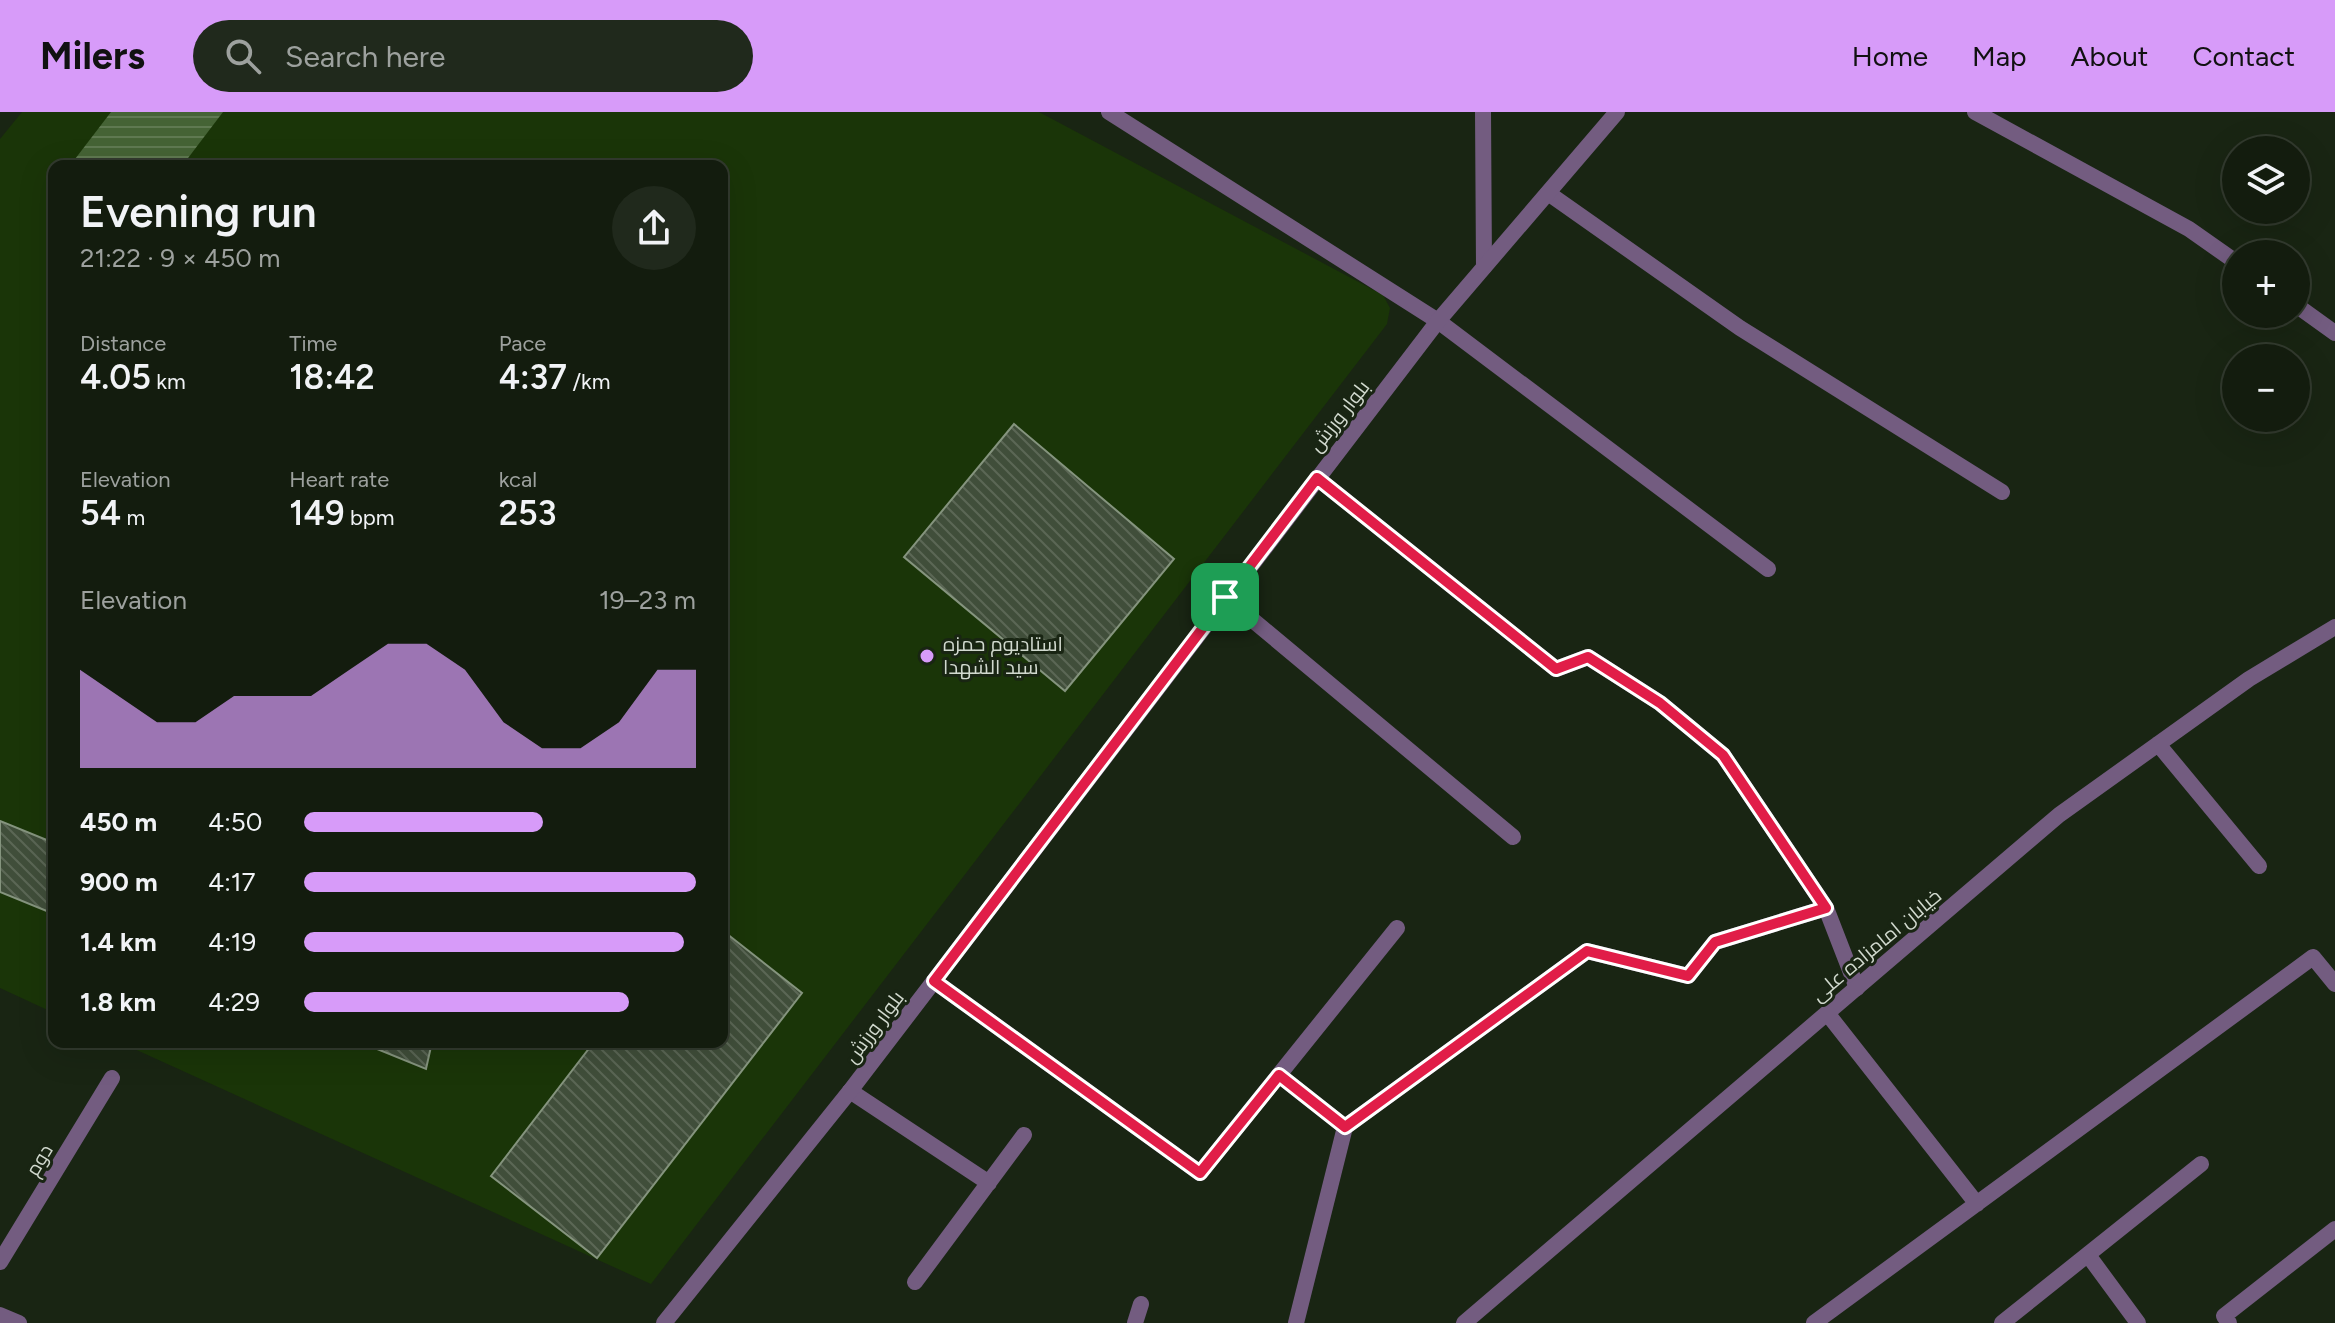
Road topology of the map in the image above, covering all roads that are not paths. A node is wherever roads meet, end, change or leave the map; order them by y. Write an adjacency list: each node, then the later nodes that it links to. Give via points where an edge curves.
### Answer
1 (1109, 112): 9 (street)
2 (1483, 112): 7 (street)
3 (1617, 112): 5 (street, بلوار ورزش)
4 (1975, 112): 6 (street)
5 (1548, 193): 7 (street, بلوار ورزش); 12 (street, via 1740,328)
6 (2222, 252)
7 (1484, 267): 9 (street, بلوار ورزش)
8 (2310, 315): 10 (street)
9 (1438, 321): 11 (street, بلوار ورزش); 13 (street)
10 (2335, 333)
11 (1317, 478): 14 (street, بلوار ورزش); 19 (street, via 1556,669 1588,657 1660,703 1723,755)
12 (2002, 492)
13 (1768, 569)
14 (1225, 597): 17 (street); 21 (street, بلوار ورزش)
15 (2335, 627): 16 (street, خیابان امامزاده علی, via 2249,679)
16 (2158, 744): 18 (street); 23 (street, خیابان امامزاده علی, via 2059,815)
17 (1513, 837)
18 (2259, 866)
19 (1826, 908): 23 (street); 28 (street, via 1715,942 1688,976 1587,951)
20 (1397, 928): 25 (street)
21 (934, 981): 25 (street, via 1200,1173); 27 (street, بلوار ورزش)
22 (2335, 984): 32 (street, via 2313,957)
23 (1857, 988): 24 (street, خیابان امامزاده علی)
24 (1827, 1013): 32 (street); 43 (street, خیابان امامزاده علی)
25 (1279, 1075): 28 (street)
26 (112, 1078): 35 (street, دوم)
27 (850, 1091): 31 (street); 40 (street, بلوار ورزش)
28 (1345, 1127): 42 (street)
29 (1024, 1135): 31 (street)
30 (2201, 1164): 34 (street)
31 (989, 1183): 36 (street)
32 (1977, 1204): 44 (street)
33 (2335, 1229): 47 (street, via 2224,1316)
34 (2088, 1255): 45 (street); 46 (street)
35 (0, 1262)
36 (915, 1282)
37 (1141, 1304): 41 (street)
38 (0, 1315): 39 (street)
39 (19, 1323)
40 (664, 1323)
41 (1135, 1323)
42 (1296, 1323)
43 (1464, 1323)
44 (1814, 1323)
45 (2002, 1323)
46 (2138, 1323)
47 (2229, 1323)

